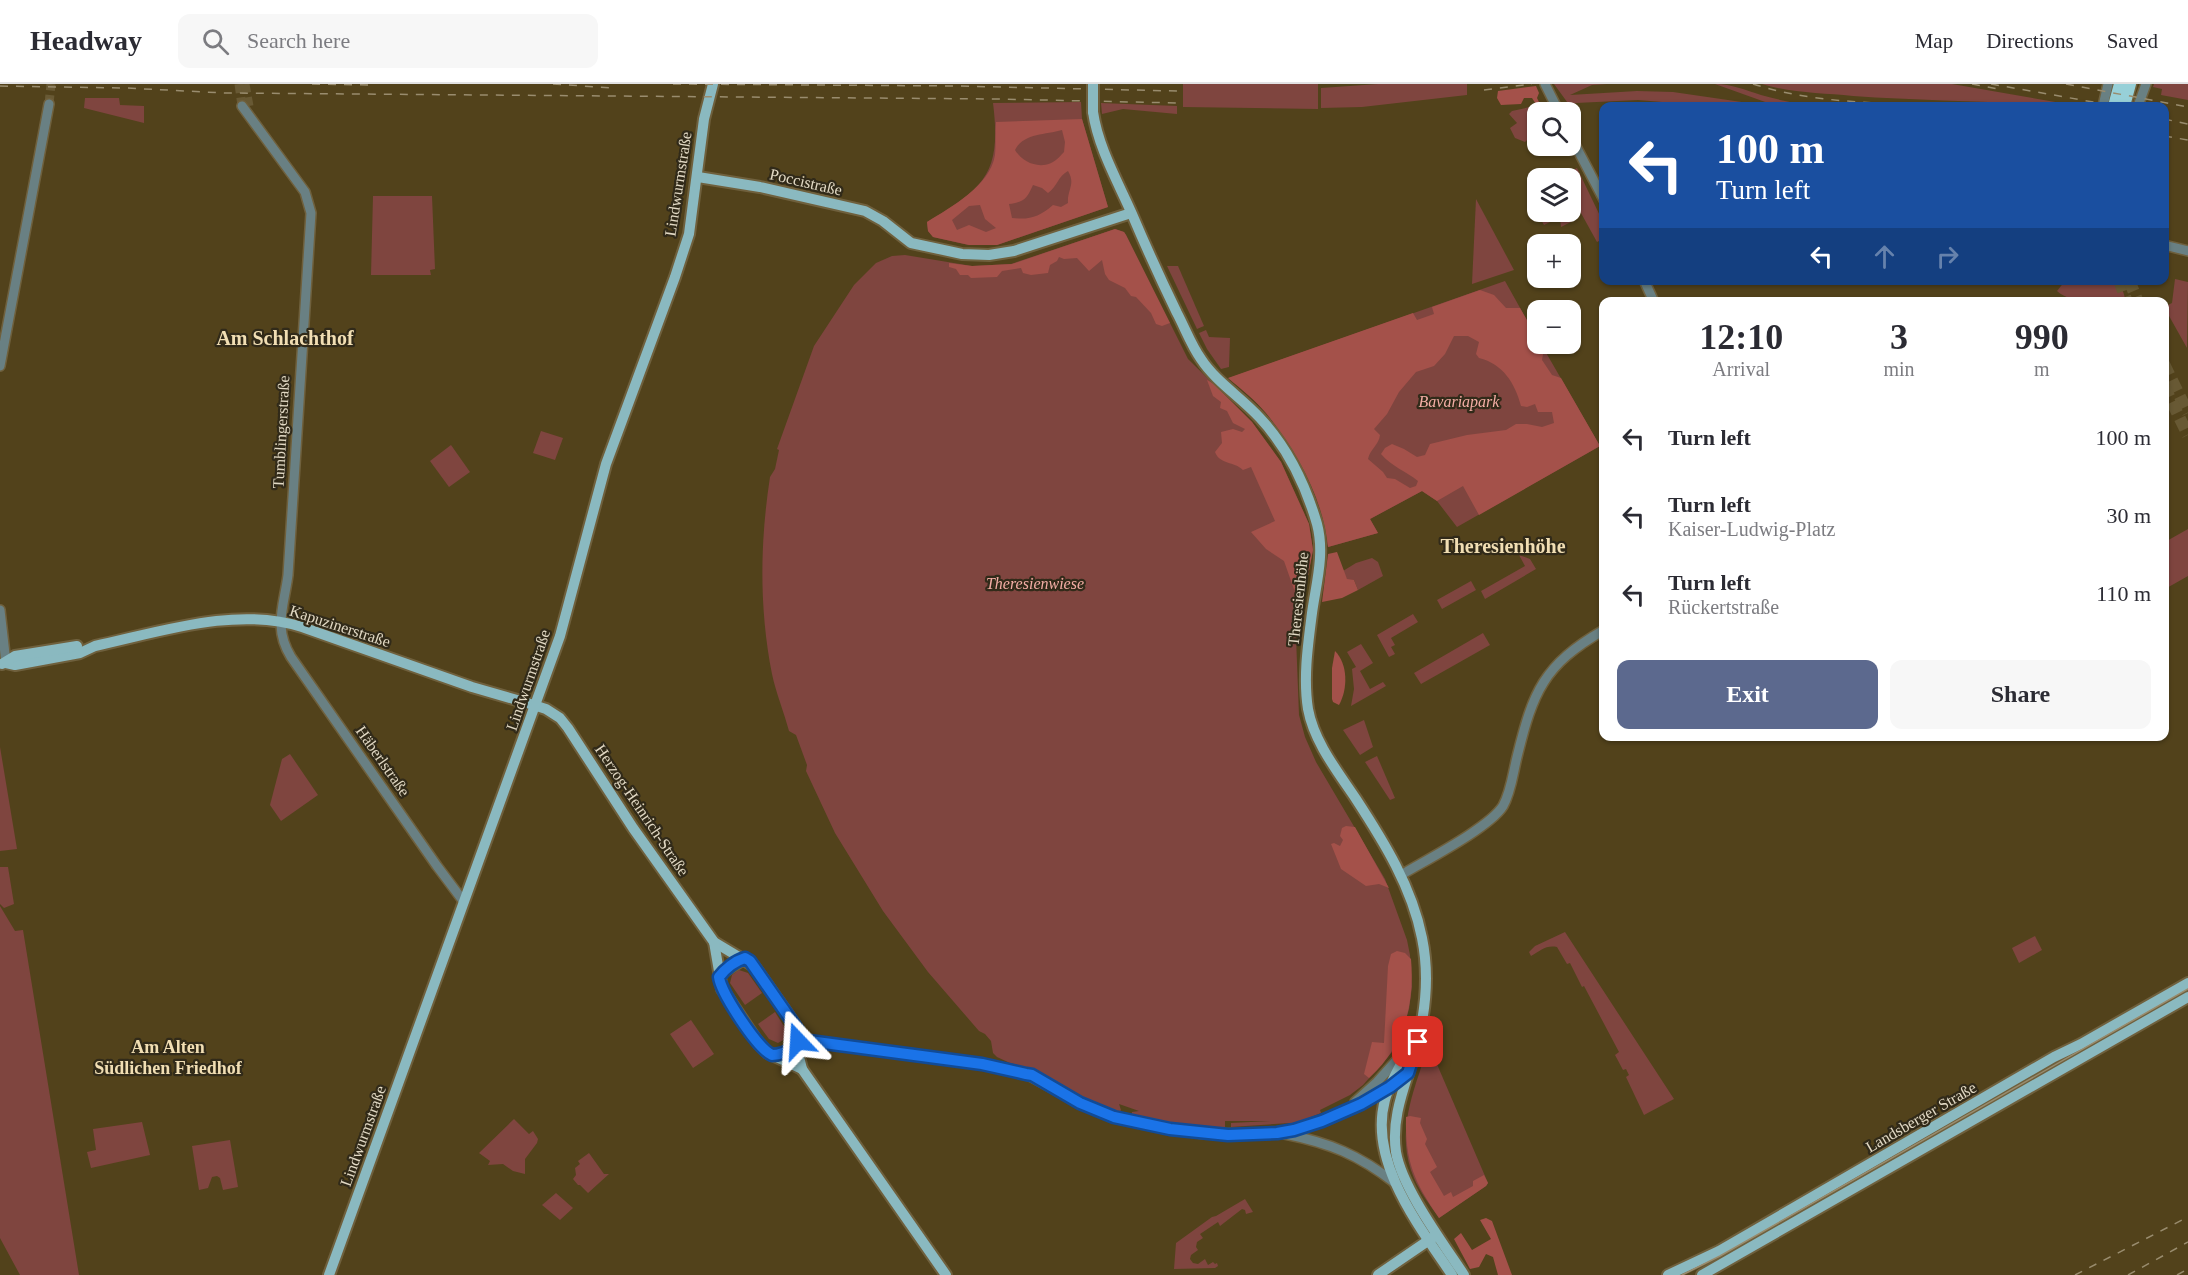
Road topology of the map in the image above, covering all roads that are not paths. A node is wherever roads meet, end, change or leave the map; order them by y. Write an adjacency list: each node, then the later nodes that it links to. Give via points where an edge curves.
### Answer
1 (713, 84): 16 (main road, Lindwurmstraße, via 704,119)
2 (1093, 84): 18 (main road, Theresienhöhe, bridge, via 1096,130)
3 (2108, 84): 9 (street)
4 (2130, 84): 10 (highway)
5 (2140, 84): 11 (street)
6 (2146, 84): 12 (street)
7 (1546, 88): 8 (street)
8 (1554, 102)
9 (2104, 102)
10 (2125, 102)
11 (2137, 102)
12 (2138, 102)
13 (49, 104): 21 (street)
14 (245, 106): 23 (street, Tumblingerstraße, via 305,192 311,213 288,575)
15 (1581, 156): 17 (street)
16 (698, 177): 18 (main road, Poccistraße, via 865,212 918,246 975,255 1000,254 1042,244); 27 (main road, Lindwurmstraße, via 686,244 606,464 560,636)
17 (1599, 190)
18 (1131, 213): 28 (main road, Theresienhöhe, via 1201,360 1268,426 1302,484 1317,524 1321,552 1308,641 1308,710 1329,757)
19 (2169, 247): 20 (street)
20 (2188, 252)
21 (0, 366)
22 (0, 610): 26 (street)
23 (281, 621): 25 (street, Tumblingerstraße); 26 (main road, Kapuzinerstraße, via 219,620 15,665); 27 (main road, Kapuzinerstraße)
24 (1599, 633): 28 (street, via 1564,657 1534,697 1508,795 1494,817)
25 (281, 635): 29 (street, Häberlstraße, via 291,657)
26 (3, 663)
27 (536, 706): 29 (main road, Lindwurmstraße); 30 (main road, Herzog-Heinrich-Straße, via 564,722)
28 (1401, 875): 35 (main road, Theresienhöhe, via 1425,955)
29 (464, 902): 51 (main road, Lindwurmstraße)
30 (714, 942): 31 (main road); 32 (main road)
31 (745, 958): 32 (main road); 36 (main road)
32 (719, 977): 40 (main road, via 722,989 747,1026)
33 (2188, 983): 50 (main road, Landsberger Straße)
34 (2188, 997): 57 (main road, Landsberger Straße)
35 (1422, 1016): 37 (main road, Theresienhöhe); 42 (main road, Theresienhöhe)
36 (798, 1030): 38 (street); 39 (main road)
37 (1416, 1035): 43 (street); 44 (main road, Theresienhöhe)
38 (809, 1041): 39 (street); 47 (street, via 982,1064 1032,1075 1080,1103 1114,1117 1170,1129 1205,1134)
39 (796, 1045): 40 (main road, via 786,1053); 41 (main road)
40 (772, 1055): 41 (main road)
41 (802, 1068): 52 (main road)
42 (1408, 1073): 44 (street); 45 (main road, Theresienhöhe)
43 (1377, 1082): 44 (street); 46 (street)
44 (1390, 1087): 45 (street); 46 (street); 48 (main road, Theresienhöhe, via 1383,1107 1382,1128)
45 (1399, 1104): 49 (main road, Theresienhöhe, via 1395,1126 1399,1164)
46 (1338, 1114): 47 (street, via 1304,1128)
47 (1277, 1133): 48 (street, via 1349,1152)
48 (1395, 1183): 49 (main road, Theresienhöhe)
49 (1433, 1237): 53 (main road); 54 (main road); 55 (main road)
50 (1681, 1273): 56 (main road, Landsberger Straße)
51 (329, 1275)
52 (946, 1275)
53 (1378, 1275)
54 (1452, 1275)
55 (1464, 1275)
56 (1668, 1275)
57 (1702, 1275)

